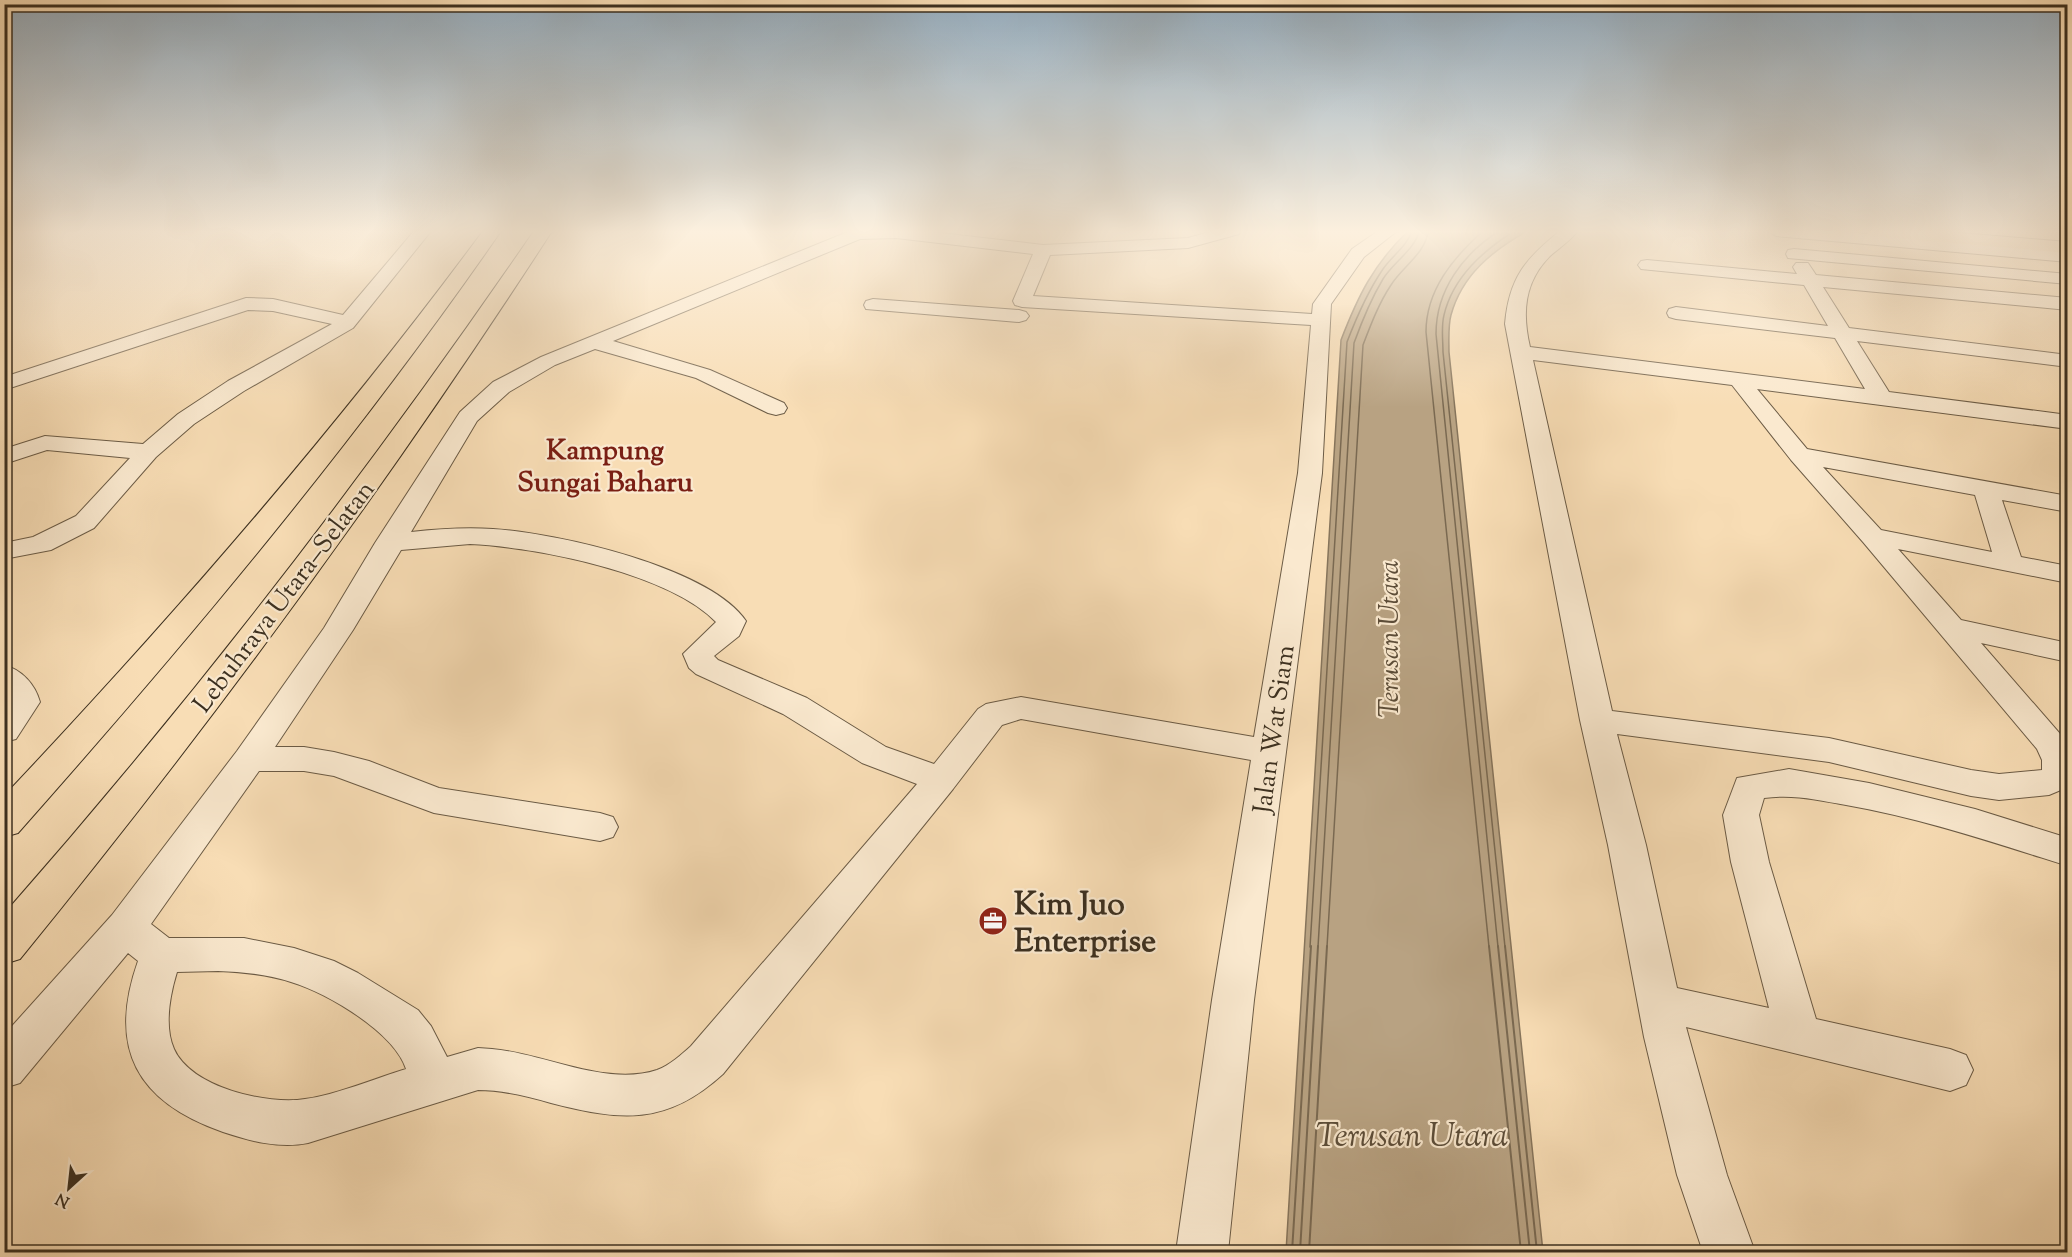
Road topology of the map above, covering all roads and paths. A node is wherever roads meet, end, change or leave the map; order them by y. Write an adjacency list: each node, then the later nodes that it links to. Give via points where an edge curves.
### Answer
1 (375, 290): 15 (street)
2 (450, 290): 43 (main road, Lebuhraya Utara–Selatan, via 308,473 95,723)
3 (503, 290): 47 (main road, Lebuhraya Utara–Selatan, via 282,601 150,771)
4 (722, 290): 17 (street)
5 (1027, 290): 14 (street, via 1022,301)
6 (1332, 290): 14 (street, Jalan Wat Siam, via 1322,304)
7 (1519, 290): 18 (street, via 1515,324)
8 (1815, 290): 16 (street)
9 (1918, 290): 10 (street)
10 (2067, 304)
11 (873, 305): 13 (street)
12 (1676, 313): 16 (street)
13 (1019, 316)
14 (1320, 320): 40 (street, Jalan Wat Siam, via 1310,473)
15 (348, 322): 21 (street, via 273,305 240,305); 25 (street, via 218,397)
16 (1842, 333): 19 (street); 22 (street)
17 (594, 342): 23 (street, via 703,374); 31 (street, via 515,378 481,402)
18 (1521, 352): 20 (street); 38 (street)
19 (2067, 361)
20 (1739, 380): 22 (street); 26 (street)
21 (4, 384)
22 (1881, 398): 24 (street)
23 (776, 408)
24 (2067, 422)
25 (148, 452): 27 (street, via 45,443); 32 (street, via 85,522 41,544)
26 (1799, 455): 28 (street); 30 (street)
27 (4, 457)
28 (1986, 488): 29 (street); 33 (street)
29 (2067, 504)
30 (1872, 536): 33 (street); 35 (street)
31 (389, 543): 41 (street, via 338,630); 42 (street, via 445,537 535,543 610,560 674,583 718,607 732,621 728,630 698,654 708,667 795,706 874,755)
32 (4, 551)
33 (2009, 563): 34 (street)
34 (2067, 574)
35 (1952, 627): 36 (street); 38 (street, via 2051,744 2059,760 2059,775 2049,782 1999,787 1829,750)
36 (2067, 653)
37 (4, 675): 39 (street, via 16,685 24,702)
38 (1597, 720): 49 (street)
39 (4, 731)
40 (1271, 752): 42 (street, via 1021,708 990,717); 54 (street, Jalan Wat Siam, via 1233,1000)
41 (249, 759): 44 (street, via 304,759 357,770 434,800); 46 (street)
42 (941, 780): 53 (street, via 707,1060 685,1080 661,1090 632,1095 587,1091 505,1071 477,1069)
43 (4, 822)
44 (600, 827)
45 (2067, 852): 50 (street, via 1869,796 1789,782 1750,787 1741,815 1750,862)
46 (126, 927): 48 (street); 51 (street)
47 (4, 946)
48 (161, 956): 53 (street, via 208,952 252,957 300,965 340,982 406,1027 423,1052); 53 (street, via 148,1019 153,1055 169,1079 208,1105 261,1122 303,1122)
49 (1659, 1002): 50 (street); 55 (street, via 1702,1175)
50 (1798, 1033): 52 (street)
51 (4, 1068)
52 (1950, 1070)
53 (433, 1081)
54 (1202, 1252)
55 (1729, 1252)

